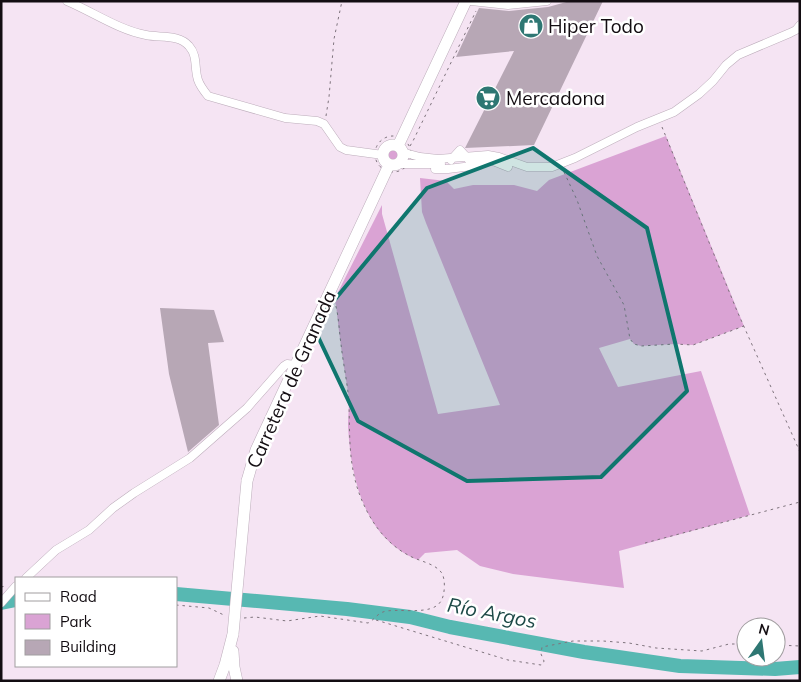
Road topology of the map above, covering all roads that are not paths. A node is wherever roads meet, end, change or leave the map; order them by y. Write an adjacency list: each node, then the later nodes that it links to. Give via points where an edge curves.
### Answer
1 (68, 1): 10 (street, via 143,35 182,40 194,53 197,79 208,96 285,118 309,119 324,124 340,147)
2 (466, 1): 7 (main road, Carretera de Granada)
3 (547, 1): 5 (street)
4 (475, 2): 5 (street)
5 (509, 3)
6 (800, 25): 13 (street, via 790,33 738,55 699,94 674,112 561,164)
7 (403, 148): 9 (street, via 405,153 427,158); 10 (main road, Carretera de Granada, via 404,156); 10 (main road, via 389,145 384,149)
8 (465, 157): 9 (street, via 460,150); 12 (street); 13 (street, via 493,156)
9 (453, 158): 11 (street, via 444,164)
10 (390, 161): 11 (street); 14 (main road, Carretera de Granada)
11 (414, 164): 12 (street, via 440,170 488,164)
12 (508, 166): 13 (street)
13 (527, 167)
14 (295, 364): 15 (street, via 284,366 247,408 190,458 129,496 89,530 56,550); 18 (main road, Carretera de Granada, bridge, via 256,450 246,481)
15 (27, 577)
16 (15, 587): 17 (street)
17 (1, 604)
18 (232, 634): 19 (main road, Carretera de Granada); 20 (main road, Carretera de Granada)
19 (219, 681)
20 (237, 681)

